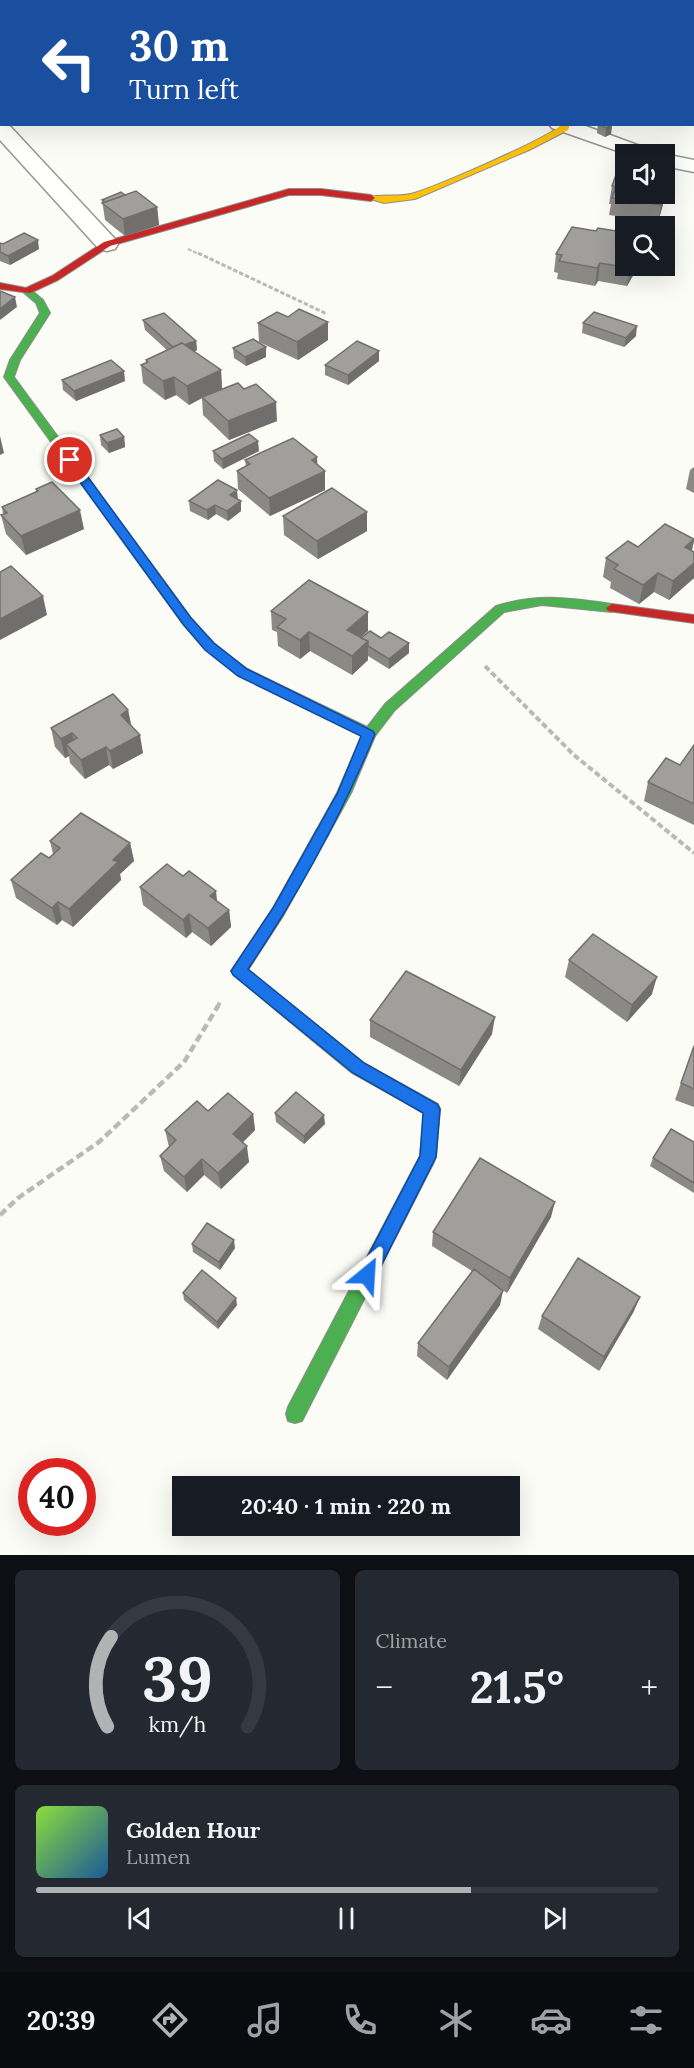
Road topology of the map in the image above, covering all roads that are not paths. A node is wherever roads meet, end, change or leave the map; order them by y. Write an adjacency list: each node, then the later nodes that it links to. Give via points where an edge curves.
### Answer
1 (563, 126): 3 (street); 6 (street, via 495,162 412,197 384,200 289,192)
2 (0, 128): 6 (street)
3 (615, 144)
4 (675, 162): 5 (street)
5 (694, 166)
6 (107, 243): 8 (street, via 55,278)
7 (0, 286): 8 (street)
8 (27, 291): 9 (street, via 40,302 45,313)
9 (4, 380): 11 (street, via 209,646 243,672)
10 (694, 619): 11 (street, via 541,599 519,602 500,609 461,642 390,707)
11 (369, 734): 12 (street, via 344,793 278,912 239,971 358,1068 432,1109 428,1157)
12 (296, 1414)

